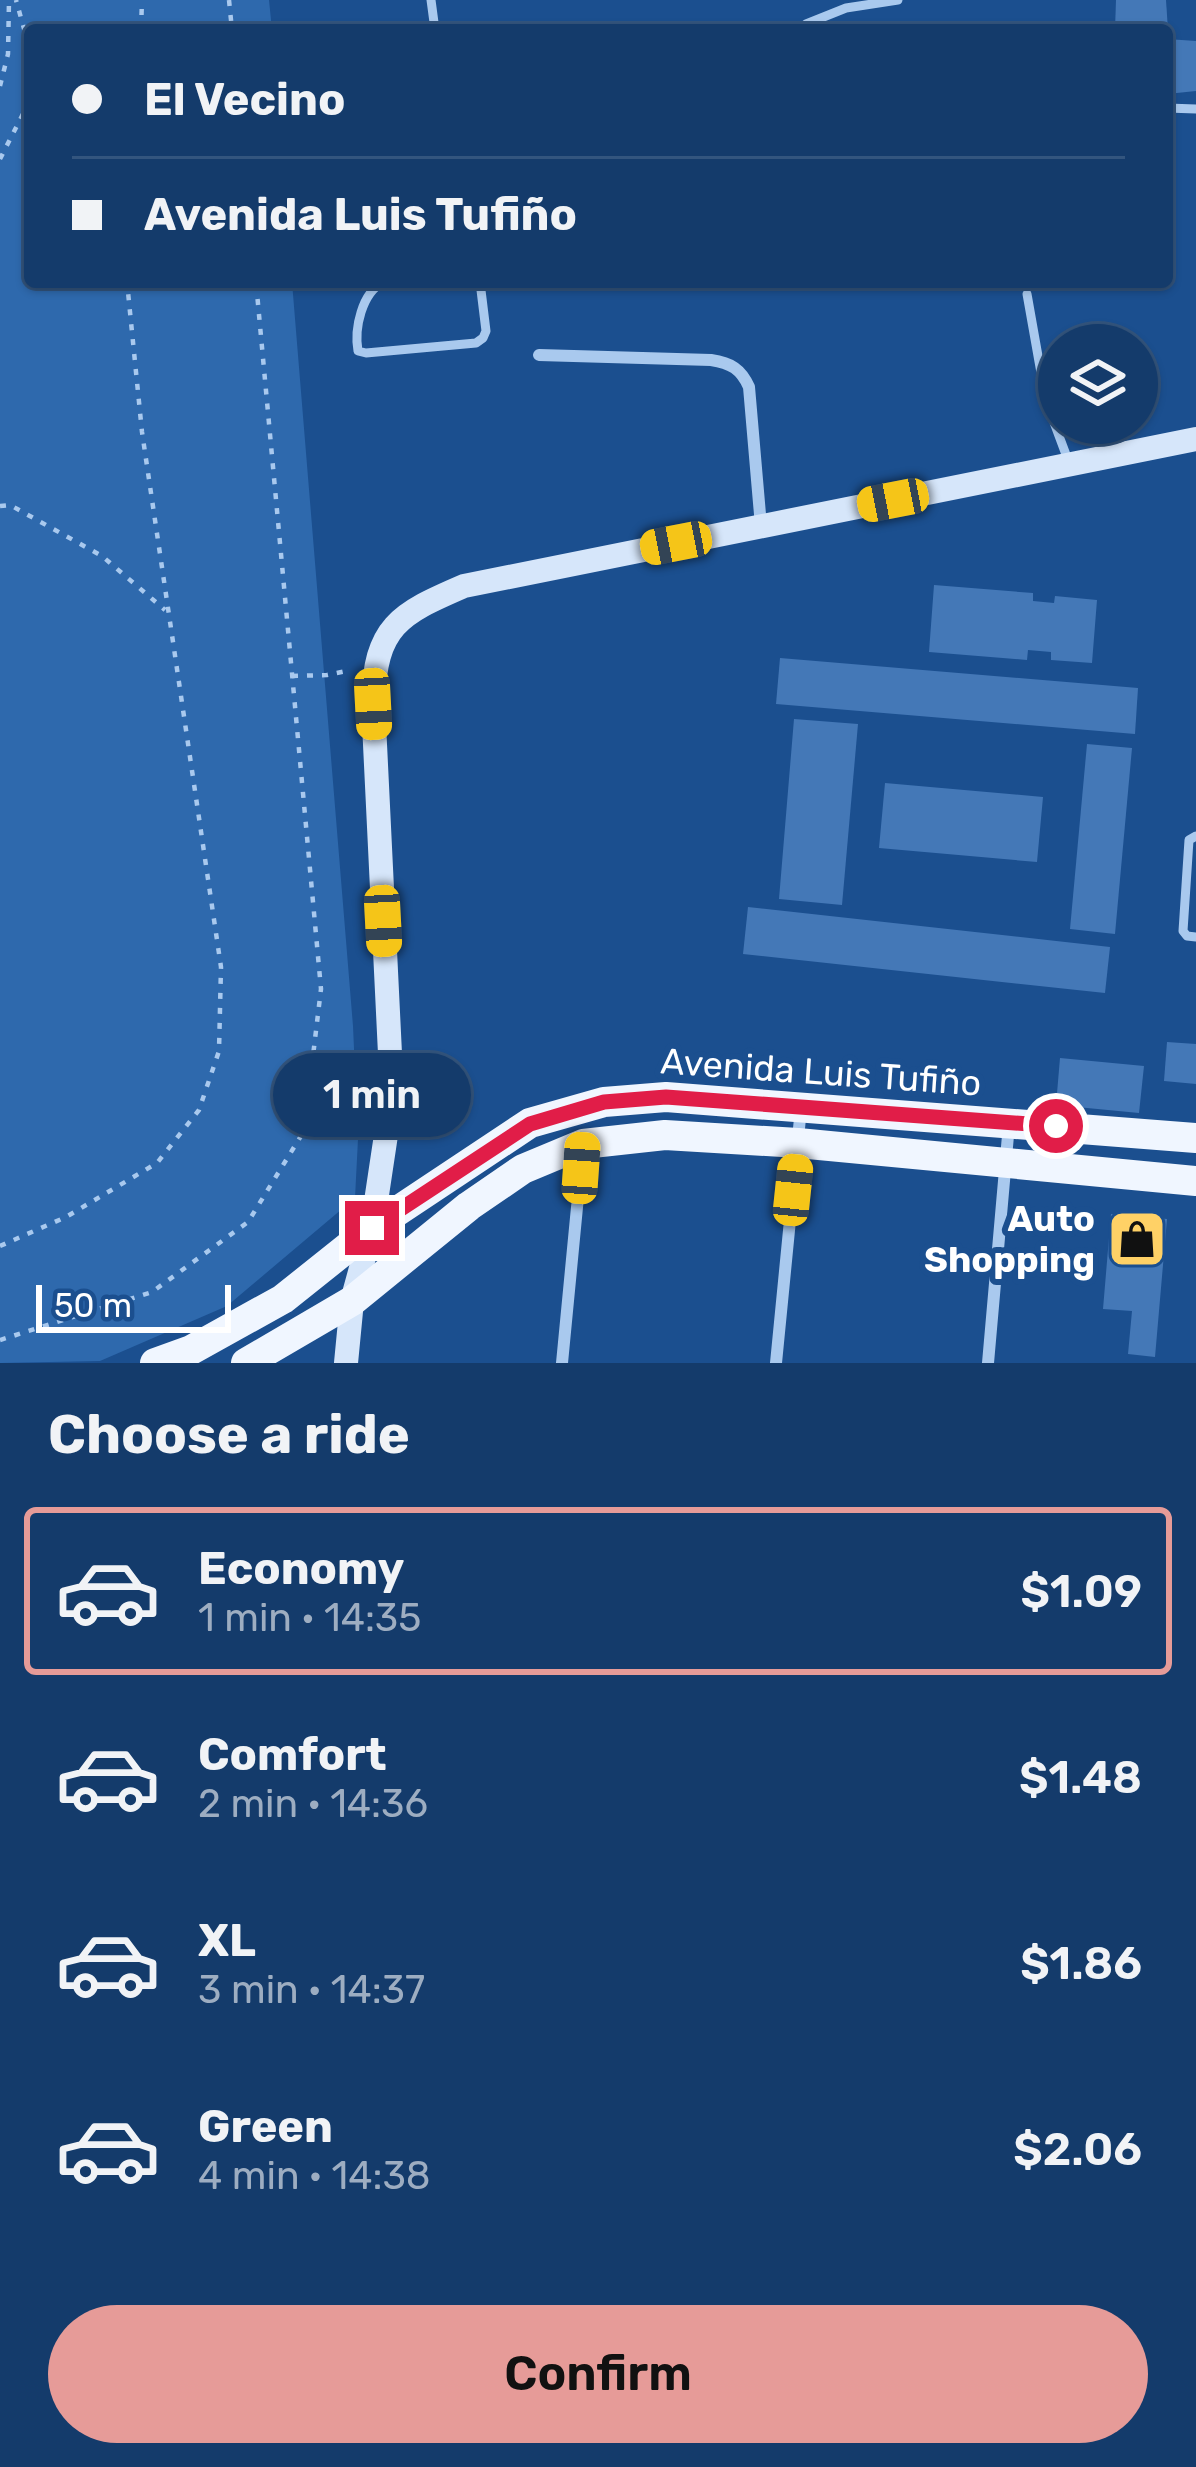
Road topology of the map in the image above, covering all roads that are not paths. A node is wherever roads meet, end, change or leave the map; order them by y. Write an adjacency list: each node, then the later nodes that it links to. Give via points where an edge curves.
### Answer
1 (898, 0): 2 (lane)
2 (806, 24)
3 (372, 288): 4 (lane, via 356,342 367,353 476,343 486,331)
4 (481, 288)
5 (1027, 294): 8 (lane, via 1046,400)
6 (539, 355): 9 (street, via 736,368 749,387)
7 (1196, 440): 8 (street)
8 (1070, 465): 9 (street)
9 (761, 526): 19 (street, via 464,586 412,609 386,636 373,704 392,1095)
10 (1196, 836): 11 (lane, via 1189,839 1183,931)
11 (1196, 937)
12 (801, 1107): 13 (main road, Avenida Luis Tufiño); 15 (street); 19 (main road, Avenida Luis Tufiño, via 666,1097 604,1102 530,1124)
13 (1009, 1123): 14 (main road, Avenida Luis Tufiño); 17 (street)
14 (1196, 1138)
15 (798, 1143): 16 (main road, Avenida Luis Tufiño, via 665,1135); 17 (main road, Avenida Luis Tufiño); 26 (street)
16 (583, 1144): 20 (main road, Avenida Luis Tufiño, via 523,1168); 25 (street)
17 (1005, 1164): 18 (main road, Avenida Luis Tufiño); 27 (street)
18 (1196, 1181)
19 (372, 1228): 20 (street); 21 (main road, Avenida Luis Tufiño)
20 (352, 1300): 23 (main road, Avenida Luis Tufiño); 24 (street)
21 (194, 1356): 22 (main road, Avenida Luis Tufiño)
22 (154, 1363)
23 (246, 1363)
24 (346, 1363)
25 (562, 1363)
26 (776, 1363)
27 (988, 1363)

